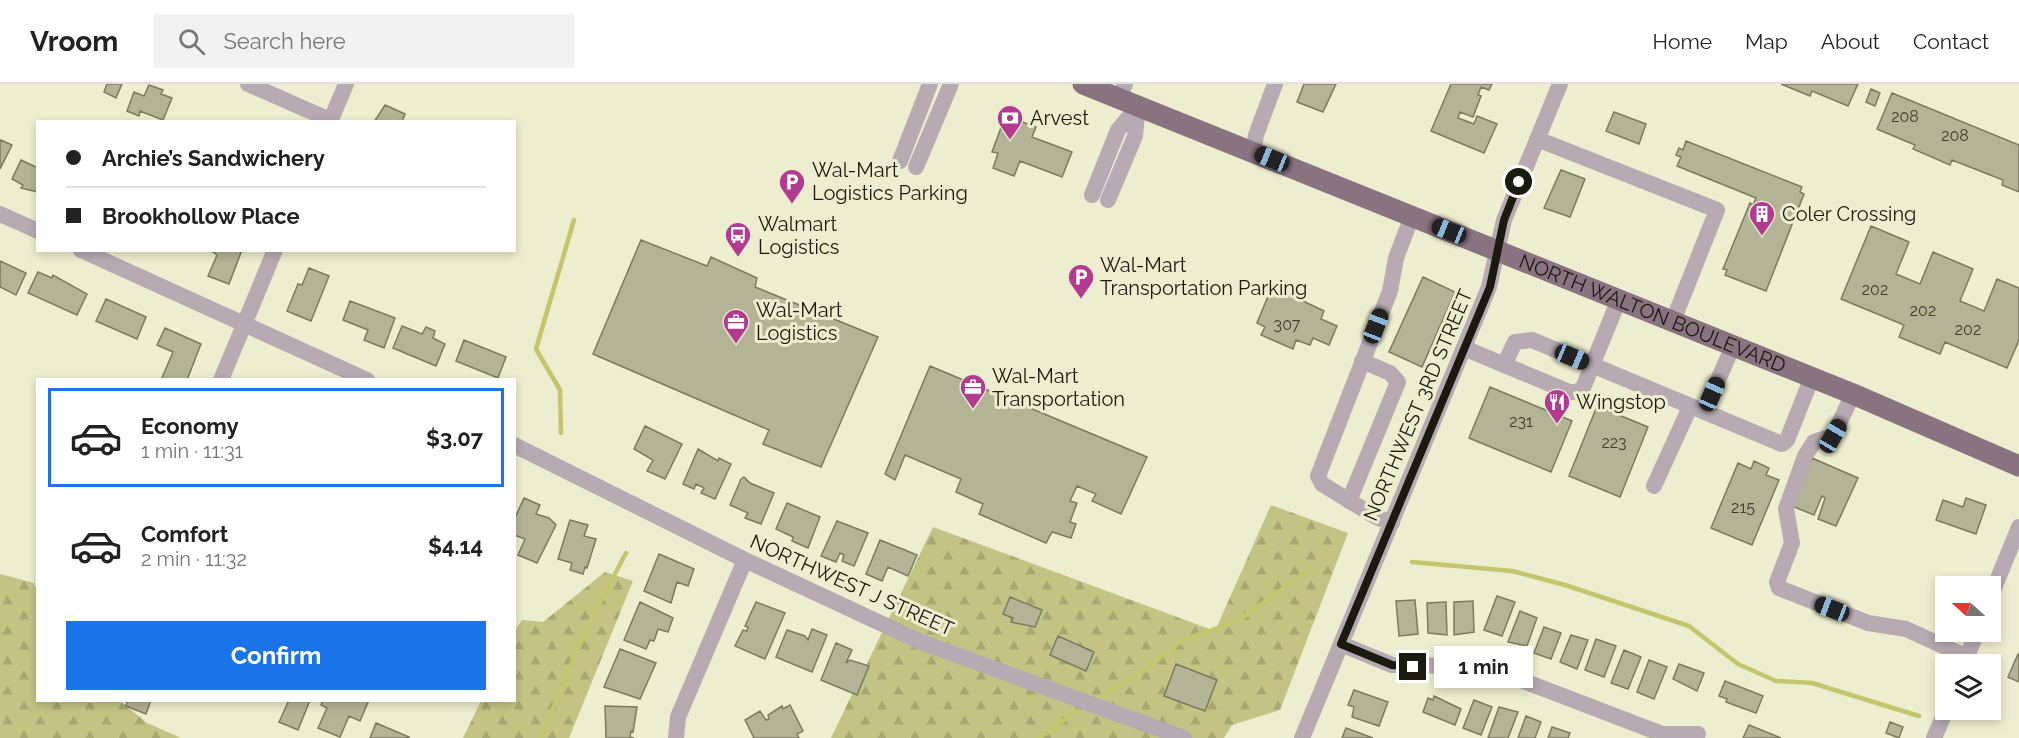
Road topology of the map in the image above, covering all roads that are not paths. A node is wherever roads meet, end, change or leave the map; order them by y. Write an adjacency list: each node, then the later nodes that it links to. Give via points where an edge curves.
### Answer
1 (248, 84): 9 (street)
2 (346, 84): 10 (street)
3 (930, 84): 4 (street, via 908,164)
4 (951, 84)
5 (1083, 84): 8 (main road, NORTH WALTON BOULEVARD)
6 (1560, 84): 11 (street, NORTHWEST 3RD STREET)
7 (1272, 85): 12 (street)
8 (1127, 96): 12 (main road, NORTH WALTON BOULEVARD); 13 (street)
9 (328, 120)
10 (330, 120)
11 (1537, 139): 17 (street, NORTHWEST 3RD STREET, via 1504,220); 21 (street, via 1717,210)
12 (1252, 151): 15 (main road, NORTH WALTON BOULEVARD)
13 (1100, 197)
14 (0, 214): 16 (street)
15 (1412, 216): 17 (main road, NORTH WALTON BOULEVARD); 25 (street, via 1396,258 1390,291)
16 (36, 230)
17 (1498, 251): 20 (main road, NORTH WALTON BOULEVARD); 24 (street, NORTHWEST 3RD STREET, via 1491,282)
18 (85, 252): 22 (street)
19 (274, 252): 22 (street)
20 (1619, 299): 21 (main road, NORTH WALTON BOULEVARD); 27 (street)
21 (1673, 321): 23 (main road, NORTH WALTON BOULEVARD)
22 (244, 325): 29 (street); 30 (street)
23 (1733, 346): 28 (main road, NORTH WALTON BOULEVARD); 32 (street)
24 (1464, 348): 26 (street); 37 (street, NORTHWEST 3RD STREET)
25 (1362, 361): 36 (street, via 1318,476 1322,484); 36 (street, via 1390,373 1398,382)
26 (1504, 365): 27 (street, via 1515,342 1532,340); 27 (street, via 1569,392 1583,388)
27 (1592, 366): 32 (street)
28 (1812, 377): 31 (main road, NORTH WALTON BOULEVARD); 32 (street, via 1782,444)
29 (221, 378)
30 (363, 378)
31 (1853, 394): 34 (main road, NORTH WALTON BOULEVARD); 42 (street, via 1833,436 1814,442 1805,456 1786,509 1792,543 1777,582 1779,588 1858,620 1906,629)
32 (1697, 410): 35 (street)
33 (516, 446): 39 (street, NORTHWEST J STREET)
34 (2019, 466)
35 (1654, 486)
36 (1349, 501): 37 (street)
37 (1392, 523): 41 (street, NORTHWEST 3RD STREET)
38 (2019, 527): 40 (street)
39 (745, 560): 45 (street, via 678,717); 46 (street, NORTHWEST J STREET, via 921,642)
40 (1999, 576)
41 (1341, 644): 44 (street, via 1392,665 1495,670 1662,734); 47 (street, NORTHWEST 3RD STREET)
42 (1952, 654)
43 (1942, 720): 48 (street)
44 (1698, 734)
45 (676, 738)
46 (1184, 738)
47 (1302, 738)
48 (1934, 738)

